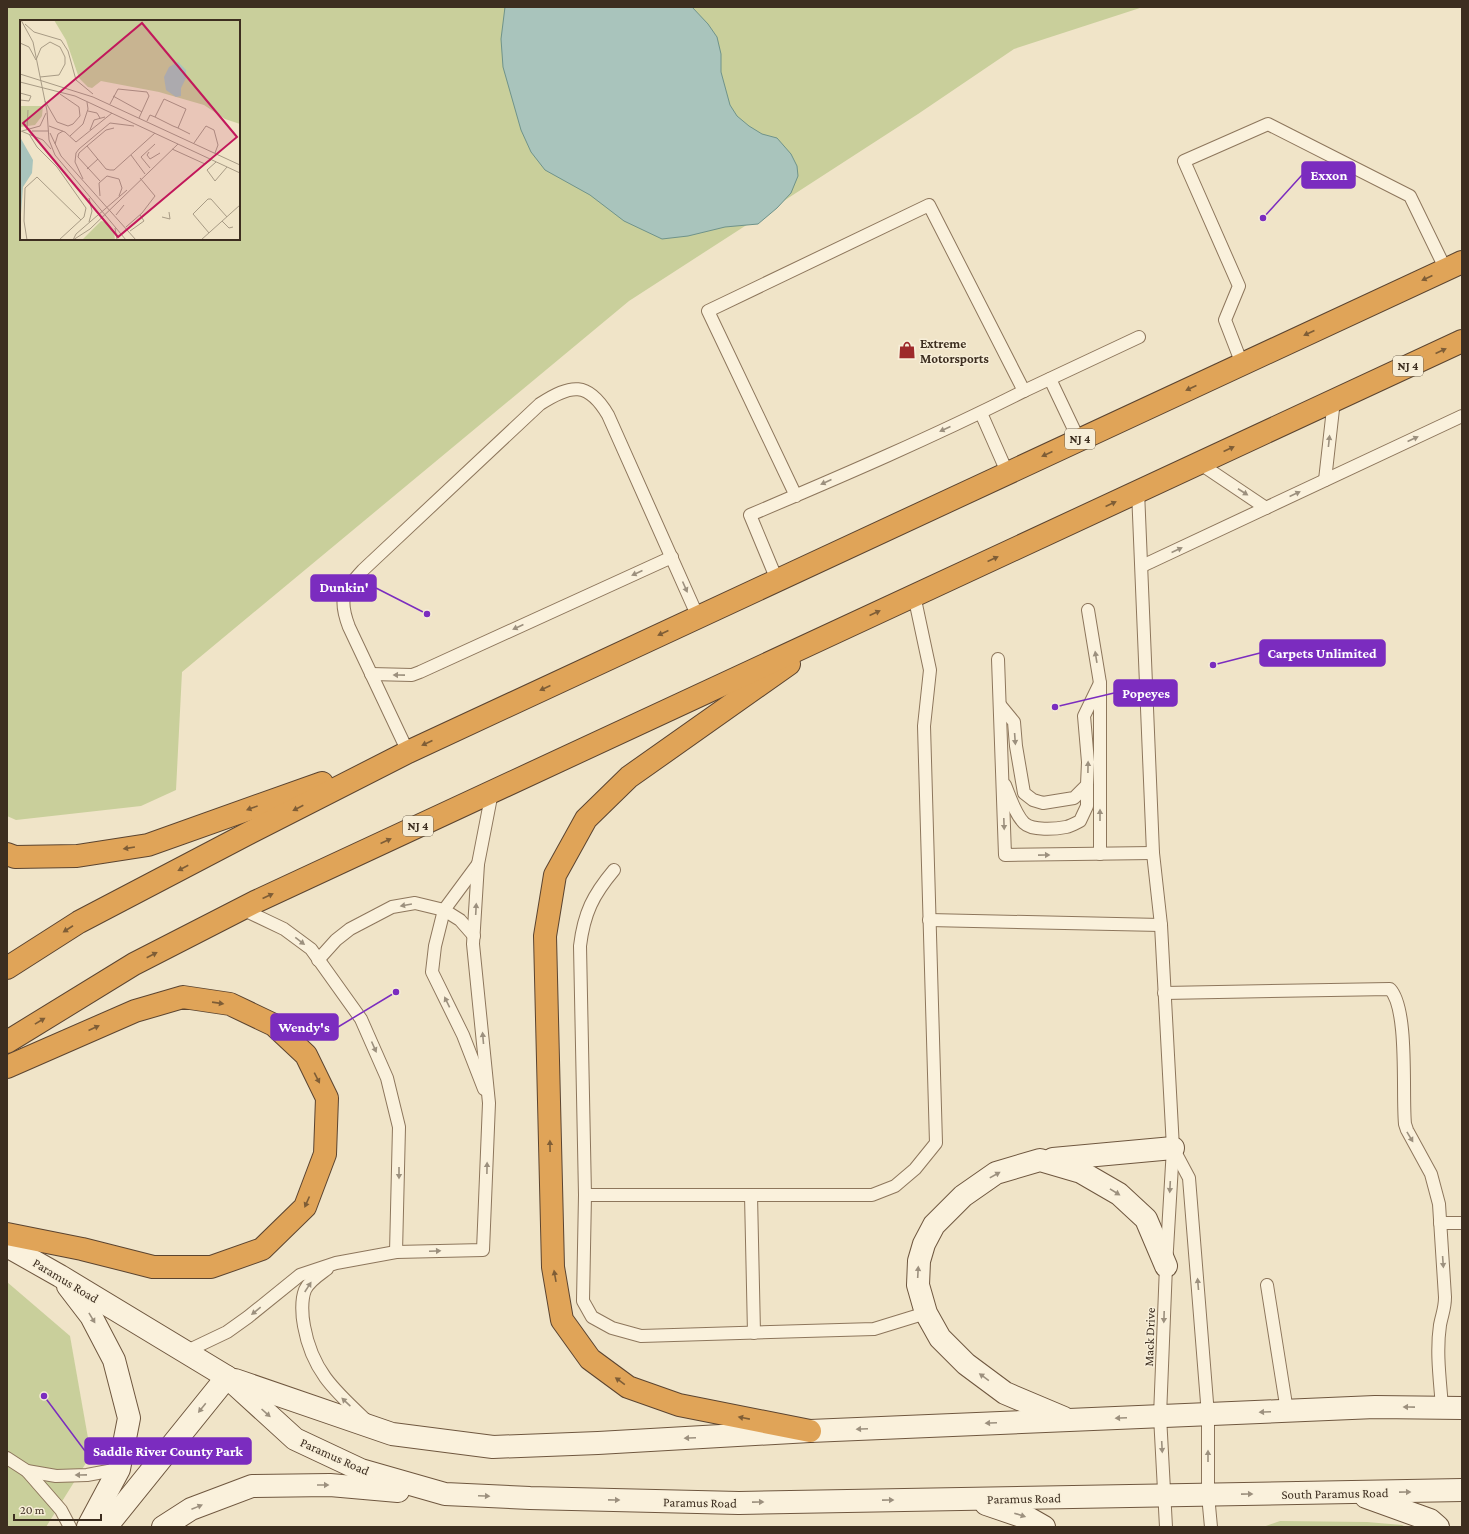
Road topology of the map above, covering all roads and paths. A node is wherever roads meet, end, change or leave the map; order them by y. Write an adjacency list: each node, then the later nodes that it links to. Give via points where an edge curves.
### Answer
1 (1454, 266): 4 (highway, NJ 4, one-way to 4); 4 (lane, via 1410,196 1268,124 1184,160 1239,286 1225,320)
2 (1138, 337): 5 (lane)
3 (1462, 341): 7 (highway, NJ 4, one-way to 3)
4 (1242, 364): 10 (highway, NJ 4, one-way to 10)
5 (1050, 379): 6 (lane); 10 (lane)
6 (1024, 391): 8 (lane); 15 (lane, via 929,205 708,311)
7 (1334, 400): 11 (highway, NJ 4, one-way to 7); 13 (lane, one-way to 7)
8 (981, 413): 12 (lane); 15 (lane, one-way to 15)
9 (1462, 416): 13 (lane, one-way to 9)
10 (1079, 440): 12 (highway, NJ 4, one-way to 12)
11 (1199, 463): 14 (highway, NJ 4); 16 (lane, one-way to 16)
12 (1008, 472): 19 (highway, NJ 4)
13 (1325, 480): 16 (lane, one-way to 13)
14 (1138, 491): 18 (lane, Mack Drive); 20 (highway, NJ 4, one-way to 14)
15 (796, 496): 19 (lane, via 750,515)
16 (1266, 508): 18 (lane, one-way to 16)
17 (672, 557): 22 (lane, one-way to 22); 25 (lane, one-way to 25, via 420,672 412,675); 25 (lane, via 603,406 586,391 576,388 565,390 540,404 352,582 345,593 342,605 349,627)
18 (1142, 566): 32 (lane, Mack Drive)
19 (777, 580): 22 (highway, NJ 4)
20 (914, 595): 23 (highway, NJ 4, one-way to 20); 39 (lane, via 930,670 924,719)
21 (1088, 610): 26 (lane, one-way to 21)
22 (698, 617): 28 (highway, NJ 4, one-way to 28)
23 (839, 629): 31 (highway, NJ 4); 71 (highway, one-way to 23, via 679,1405 628,1387 590,1359 562,1320 553,1267 545,936 555,875 586,819 629,777)
24 (998, 659): 27 (lane)
25 (371, 674): 28 (lane)
26 (1100, 683): 30 (lane, one-way to 26, via 1084,716); 34 (lane, one-way to 26)
27 (1000, 705): 29 (lane); 30 (lane, one-way to 30, via 1014,722 1024,793 1033,800 1043,803 1074,798)
28 (408, 752): 33 (highway, one-way to 33, via 148,845 77,856 16,857); 43 (highway, NJ 4, one-way to 43, via 79,922)
29 (1002, 780): 30 (lane, via 1019,816 1032,828 1067,827 1080,821 1087,806); 34 (lane, one-way to 34, via 1005,855)
30 (1088, 785)
31 (492, 792): 35 (lane); 37 (highway, NJ 4, one-way to 31)
32 (1153, 853): 34 (lane); 40 (lane, Mack Drive)
33 (7, 854)
34 (1100, 854)
35 (478, 864): 38 (lane); 41 (lane, one-way to 35)
36 (614, 870): 50 (lane, via 589,906 582,926 580,946)
37 (242, 909): 42 (lane, one-way to 42, via 284,929 310,949); 45 (highway, NJ 4, one-way to 37, via 134,964)
38 (444, 910): 41 (lane, via 460,920); 42 (lane, one-way to 42, via 415,903 392,907 350,929); 47 (lane, one-way to 38, via 464,1035 432,972)
39 (930, 920): 40 (lane); 51 (lane, via 936,1143 915,1169 895,1186 872,1195)
40 (1161, 925): 44 (lane, Mack Drive)
41 (474, 936): 47 (lane, one-way to 41)
42 (318, 960): 56 (lane, one-way to 56, via 361,1019 387,1078 399,1127)
43 (7, 968)
44 (1164, 993): 48 (lane, Mack Drive); 52 (lane, one-way to 52, via 1390,989 1398,1003 1402,1022 1403,1112 1407,1130 1431,1174 1439,1204)
45 (7, 1042)
46 (7, 1067): 54 (highway, one-way to 54, via 135,1010 183,997 230,1004 274,1025 306,1055 327,1098 325,1154 306,1207 262,1249 211,1266 153,1267)
47 (489, 1103): 56 (lane, one-way to 47, via 483,1250)
48 (1173, 1148): 49 (main road); 58 (lane, Mack Drive, one-way to 58); 67 (lane, one-way to 48, via 1189,1178)
49 (1040, 1160): 58 (main road, one-way to 58, via 1081,1172 1119,1194 1146,1219); 61 (main road, one-way to 49, via 918,1285 919,1261 934,1225 963,1196 996,1173)
50 (585, 1195): 51 (lane); 62 (lane, via 583,1301 592,1317 612,1328 641,1336)
51 (751, 1195): 62 (lane)
52 (1440, 1223): 53 (lane); 65 (lane, one-way to 65, via 1445,1310 1440,1325 1439,1355)
53 (1462, 1223)
54 (7, 1234)
55 (7, 1246): 59 (main road, Paramus Road)
56 (396, 1252): 57 (lane)
57 (336, 1263): 63 (lane, one-way to 63, via 300,1275 227,1332); 70 (lane, one-way to 57, via 335,1391 316,1365 306,1340 301,1315 305,1290 313,1280)
58 (1166, 1266): 68 (lane, Mack Drive, one-way to 68)
59 (60, 1276): 63 (main road, Paramus Road); 73 (main road, one-way to 73, via 91,1316 114,1360 129,1418)
60 (1267, 1285): 66 (lane)
61 (926, 1313): 62 (lane, via 874,1329); 69 (main road, one-way to 61, via 1006,1393 966,1364 940,1338)
62 (754, 1333)
63 (185, 1352): 64 (main road, Paramus Road)
64 (227, 1377): 70 (main road, Paramus Road); 77 (main road, Paramus Road, one-way to 77, via 295,1439 361,1470); 83 (main road, one-way to 83)
65 (1452, 1407): 66 (main road, one-way to 66, via 1375,1406)
66 (1287, 1411): 67 (main road, one-way to 67)
67 (1208, 1415): 68 (main road, Paramus Road); 78 (lane, one-way to 67)
68 (1160, 1416): 69 (main road, Paramus Road, one-way to 69); 79 (lane, Mack Drive, one-way to 79)
69 (1069, 1420): 71 (main road, Paramus Road, one-way to 71)
70 (375, 1428): 71 (main road, Paramus Road, one-way to 70, via 493,1447 392,1434)
71 (810, 1431)
72 (7, 1458): 74 (lane)
73 (119, 1469): 74 (lane, one-way to 74, via 79,1476 56,1476); 82 (main road)
74 (27, 1471): 81 (lane, via 61,1510)
75 (1462, 1490): 76 (main road, South Paramus Road, one-way to 75)
76 (1353, 1493): 78 (main road, South Paramus Road, one-way to 76); 88 (main road, via 1430,1520)
77 (445, 1494): 80 (main road, Paramus Road, one-way to 80, via 740,1503); 84 (main road, one-way to 77, via 191,1509 252,1486 330,1485)
78 (1208, 1495): 79 (main road, Paramus Road); 87 (lane)
79 (1164, 1496): 80 (main road, Paramus Road); 86 (lane, Mack Drive)
80 (970, 1499): 85 (main road, one-way to 85, via 1030,1519)
81 (70, 1527)
82 (88, 1527)
83 (106, 1527)
84 (163, 1527)
85 (1044, 1527)
86 (1166, 1527)
87 (1211, 1527)
88 (1438, 1527)

